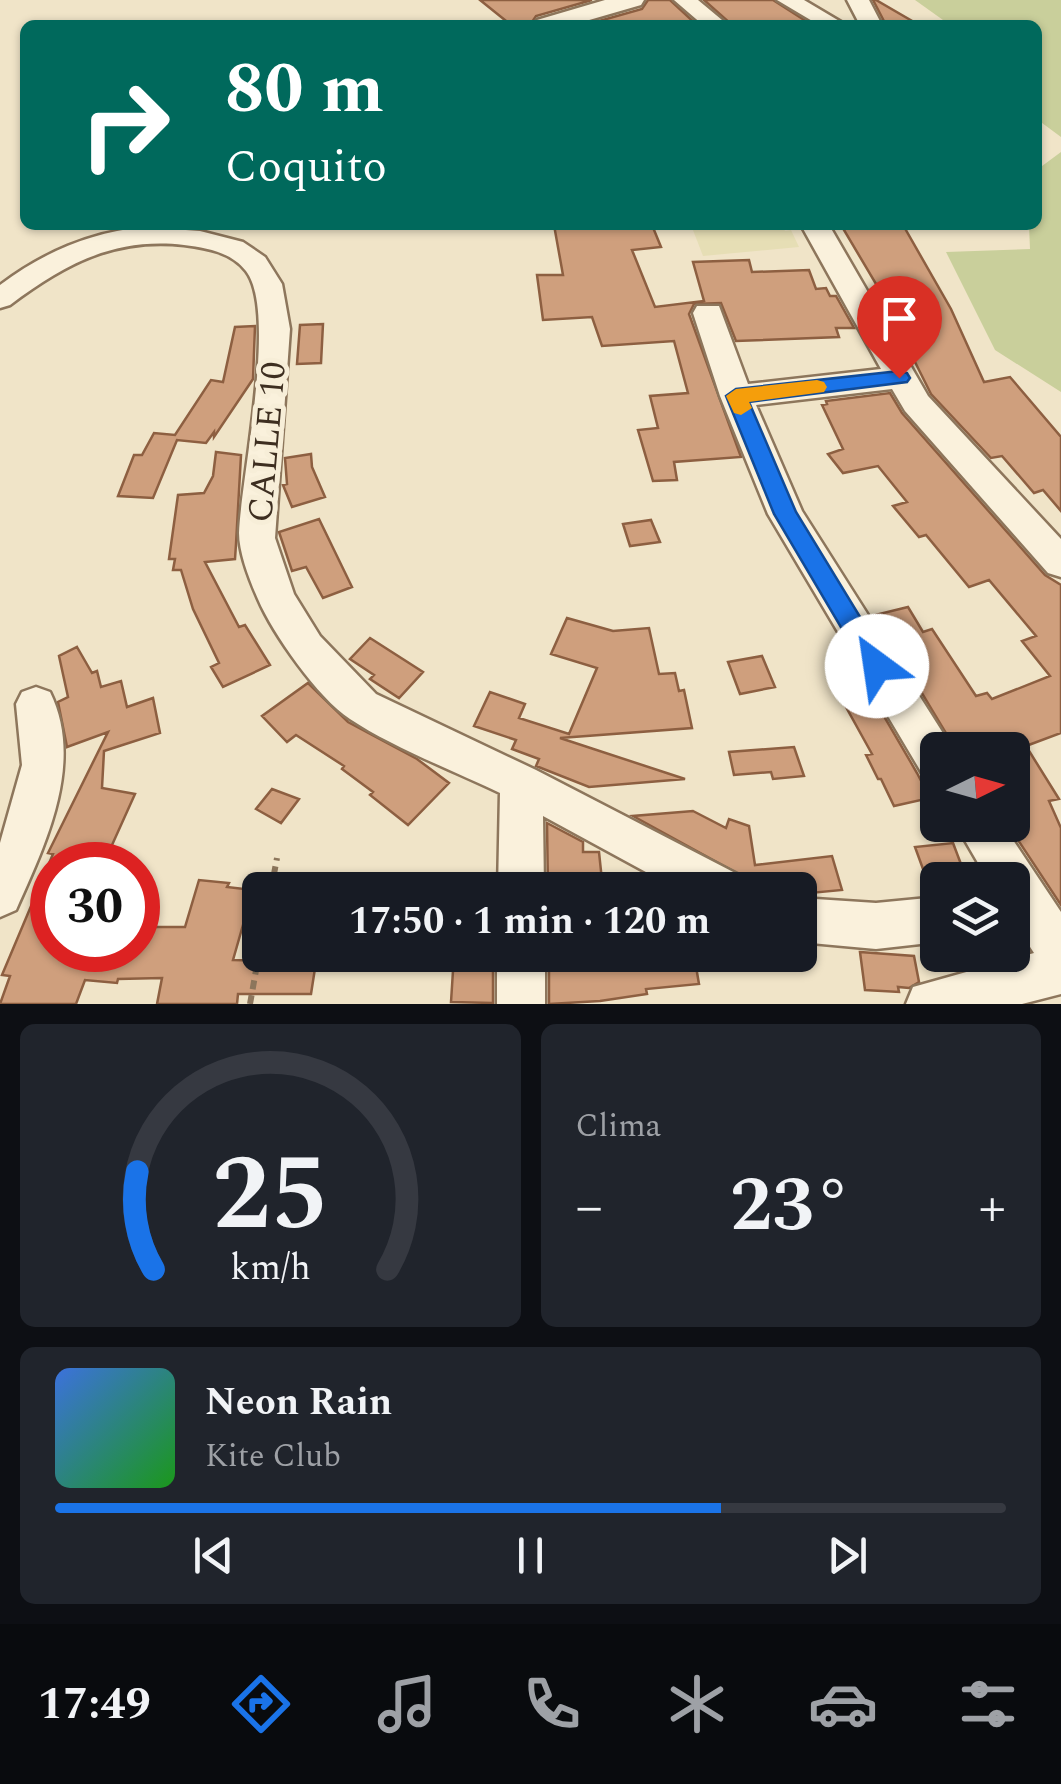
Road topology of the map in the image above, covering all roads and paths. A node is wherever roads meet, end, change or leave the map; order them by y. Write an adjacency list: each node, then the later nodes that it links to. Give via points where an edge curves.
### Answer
1 (633, 0): 4 (street)
2 (686, 0): 6 (street)
3 (788, 0): 7 (street)
4 (591, 12): 5 (street)
5 (563, 20)
6 (711, 20)
7 (826, 20)
8 (818, 230): 11 (street)
9 (0, 299): 16 (street, CALLE 10, via 50,263 93,242 133,234 215,241 242,252 266,282 275,329 257,538 276,598 306,647 362,706)
10 (708, 314): 12 (street)
11 (899, 378): 12 (street); 13 (street)
12 (736, 396): 15 (street, via 786,514)
13 (1061, 563)
14 (36, 704): 21 (street, via 43,765 30,826)
15 (920, 733)
16 (522, 783): 19 (street); 20 (street, CALLE 10)
17 (277, 858): 18 (path)
18 (274, 872)
19 (521, 872)
20 (689, 872)
21 (0, 896)
22 (1030, 920): 25 (street)
23 (817, 921): 24 (street)
24 (920, 922)
25 (1061, 953)
26 (1061, 970): 31 (street)
27 (256, 972): 29 (path)
28 (521, 972): 30 (street)
29 (250, 1004)
30 (521, 1004)
31 (930, 1004)

